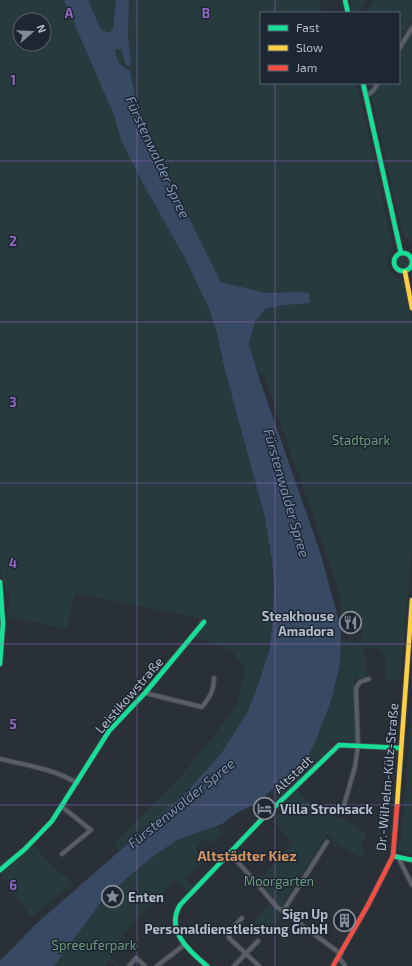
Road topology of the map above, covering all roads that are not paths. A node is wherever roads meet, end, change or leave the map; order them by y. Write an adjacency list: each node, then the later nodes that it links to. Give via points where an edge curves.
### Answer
1 (345, 0): 2 (main road)
2 (348, 12)
3 (412, 28): 4 (street)
4 (400, 47)
5 (363, 84): 7 (main road)
6 (377, 84): 7 (street)
7 (366, 96): 8 (main road)
8 (401, 253): 9 (main road, via 407,254); 10 (main road, via 393,262 398,270)
9 (412, 260): 10 (main road, via 411,267)
10 (405, 272): 11 (main road)
11 (412, 308)
12 (0, 582): 13 (main road)
13 (1, 599): 16 (main road, via 4,626)
14 (412, 600): 21 (main road, Dr.-Wilhelm-Külz-Straße)
15 (204, 622): 19 (main road, Leistikowstraße)
16 (0, 664)
17 (214, 678): 19 (street, via 212,694 202,707)
18 (369, 679): 20 (street, via 360,682 356,688)
19 (145, 693): 23 (main road, Leistikowstraße, via 109,731)
20 (358, 745): 21 (main road, Altstadt); 24 (street, via 355,767); 27 (main road, Altstadt, via 339,745)
21 (400, 748): 29 (main road, Dr.-Wilhelm-Külz-Straße)
22 (0, 759): 23 (street, via 66,776)
23 (77, 783): 25 (main road, Leistikowstraße)
24 (344, 805)
25 (62, 806): 28 (street, via 91,830); 32 (main road, Leistikowstraße, via 52,821 25,849)
26 (327, 842): 34 (street)
27 (230, 853): 34 (street); 37 (main road, Altstadt, via 177,910 178,936)
28 (62, 854)
29 (393, 856): 30 (main road); 39 (main road, Dr.-Wilhelm-Külz-Straße)
30 (398, 857): 31 (main road); 33 (street)
31 (412, 860)
32 (0, 870)
33 (412, 885)
34 (283, 911): 39 (street)
35 (242, 918): 38 (street, via 229,932 229,938)
36 (258, 941): 38 (street)
37 (184, 945): 42 (street); 43 (main road)
38 (246, 954): 44 (street); 45 (street)
39 (340, 955): 46 (main road, Dr.-Wilhelm-Külz-Straße); 47 (street)
40 (129, 966): 41 (street, via 136,958)
41 (145, 966)
42 (157, 966)
43 (207, 966)
44 (234, 966)
45 (259, 966)
46 (334, 966)
47 (345, 966)

